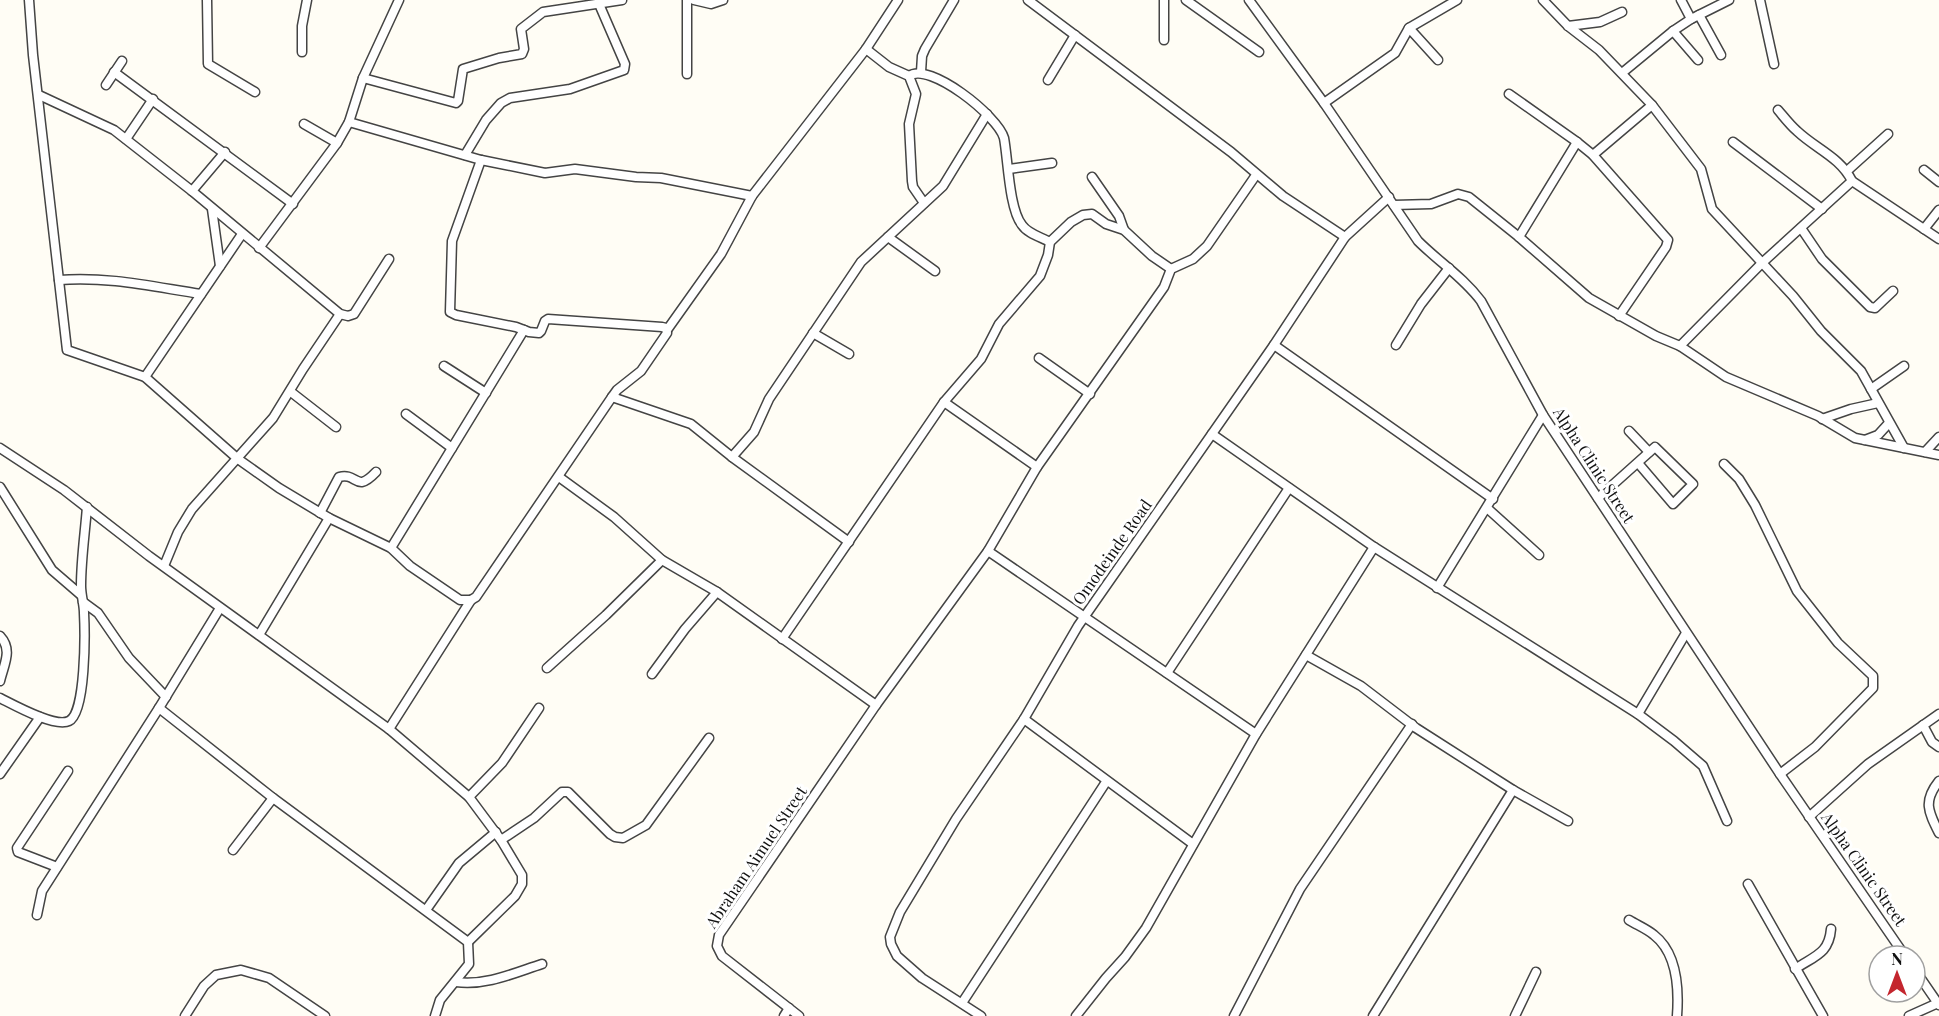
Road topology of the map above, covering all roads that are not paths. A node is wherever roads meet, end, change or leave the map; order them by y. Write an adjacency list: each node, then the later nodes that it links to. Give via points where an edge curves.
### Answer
1 (29, 0): 45 (street)
2 (207, 0): 44 (street, via 208,64)
3 (308, 0): 29 (street)
4 (399, 0): 41 (street)
5 (622, 0): 20 (street)
6 (687, 0): 39 (street)
7 (694, 0): 8 (street, via 711,4)
8 (723, 0)
9 (898, 0): 28 (street)
10 (954, 0): 37 (street, via 925,49)
11 (1028, 0): 26 (street)
12 (1164, 0): 27 (street)
13 (1186, 0): 30 (street)
14 (1249, 0): 48 (street, Alpha Clinic Street)
15 (1457, 0): 24 (street)
16 (1543, 0): 23 (street)
17 (1681, 0): 22 (street)
18 (1729, 0): 22 (street)
19 (1760, 0): 35 (street)
20 (599, 4): 41 (street, via 538,14 521,29 522,54 463,69 456,103); 60 (street, via 625,64 624,70 570,89 510,98 486,120)
21 (1622, 12): 23 (street, via 1600,22)
22 (1695, 17): 25 (street); 31 (street)
23 (1568, 26): 38 (street)
24 (1409, 28): 32 (street); 48 (street, via 1395,53)
25 (1673, 31): 33 (street); 38 (street)
26 (1074, 35): 42 (street); 67 (street)
27 (1164, 40)
28 (866, 49): 40 (street, via 889,67); 72 (street)
29 (302, 52)
30 (1259, 52)
31 (1721, 55)
32 (1438, 60)
33 (1698, 60)
34 (122, 61): 36 (street)
35 (1774, 64)
36 (114, 72): 43 (street); 47 (street)
37 (921, 72): 40 (street); 51 (street, via 935,77)
38 (1622, 73): 49 (street)
39 (687, 74)
40 (909, 76): 74 (street, via 916,94 909,124 912,181)
41 (363, 78): 52 (street)
42 (1048, 80)
43 (106, 85)
44 (255, 92)
45 (39, 94): 55 (street); 95 (street)
46 (1509, 94): 56 (street)
47 (153, 99): 55 (street); 59 (street)
48 (1324, 103): 73 (street, Alpha Clinic Street)
49 (1652, 105): 61 (street); 90 (street, via 1701,169 1712,209)
50 (1778, 110): 66 (street, via 1796,131)
51 (987, 114): 64 (street, via 1002,130); 74 (street, via 942,186)
52 (349, 122): 58 (street); 60 (street)
53 (304, 124): 58 (street)
54 (1888, 134): 66 (street)
55 (126, 139): 71 (street)
56 (1577, 142): 61 (street); 85 (street)
57 (1734, 142): 76 (street)
58 (337, 143): 75 (street)
59 (225, 152): 71 (street); 75 (street)
60 (465, 155): 62 (street)
61 (1593, 155): 99 (street, via 1668,240)
62 (481, 160): 72 (street, via 545,173 575,169 661,178); 100 (street, via 453,241 449,309 456,315)
63 (1052, 163): 64 (street)
64 (1008, 169): 87 (street, via 1020,223)
65 (1924, 170): 70 (street)
66 (1847, 171): 69 (street)
67 (1256, 175): 84 (street); 93 (street, via 1207,246 1193,259)
68 (1092, 177): 81 (street)
69 (1852, 182): 76 (street); 80 (street)
70 (1939, 182)
71 (192, 191): 77 (street)
72 (752, 196): 101 (street, via 721,254)
73 (1392, 201): 84 (street, Omodeinde Road); 85 (street, via 1431,204 1463,195); 92 (street, Alpha Clinic Street, via 1418,241)
74 (924, 203): 83 (street)
75 (293, 204): 88 (street)
76 (1822, 208): 79 (street)
77 (212, 209): 82 (street); 91 (street)
78 (1939, 210): 80 (street)
79 (1801, 228): 90 (street); 96 (street, via 1822,260 1870,307 1875,308)
80 (1924, 229): 86 (street)
81 (1124, 230): 87 (street, via 1088,213 1071,222); 93 (street)
82 (242, 234): 88 (street); 91 (street)
83 (888, 237): 94 (street); 102 (street, via 861,262)
84 (1346, 237): 103 (street, Omodeinde Road)
85 (1519, 237): 99 (street, via 1589,298)
86 (1939, 239)
87 (1050, 242): 116 (street, via 1040,276 999,324 981,359)
88 (259, 248): 98 (street)
89 (389, 260): 98 (street, via 354,314)
90 (1762, 263): 105 (street); 111 (street, via 1861,371)
91 (220, 266): 97 (street)
92 (1449, 268): 104 (street); 119 (street, Alpha Clinic Street, via 1481,301)
93 (1171, 269): 114 (street, Abraham Aimuel Street, via 1164,287)
94 (935, 271)
95 (59, 280): 97 (street, via 111,280); 110 (street, via 67,350)
96 (1893, 291)
97 (201, 294): 110 (street)
98 (340, 314): 112 (street)
99 (1619, 316): 105 (street)
100 (524, 330): 101 (street, via 539,333 548,319); 113 (street)
101 (667, 330): 115 (street, via 640,371)
102 (813, 333): 106 (street); 133 (street, via 769,399 754,432)
103 (1275, 345): 124 (street, Omodeinde Road); 143 (street)
104 (1396, 345)
105 (1680, 346): 120 (street, via 1726,377)
106 (849, 354)
107 (1039, 358): 114 (street)
108 (444, 366): 113 (street)
109 (1904, 366): 111 (street)
110 (145, 377): 134 (street)
111 (1871, 389): 117 (street)
112 (291, 392): 122 (street); 134 (street)
113 (486, 393): 128 (street)
114 (1090, 394): 137 (street, Abraham Aimuel Street)
115 (612, 397): 133 (street, via 691,424); 139 (street)
116 (944, 402): 137 (street); 148 (street)
117 (1878, 403): 120 (street); 121 (street)
118 (406, 414): 128 (street)
119 (1543, 415): 142 (street, Alpha Clinic Street); 143 (street)
120 (1822, 419): 126 (street)
121 (1889, 423): 126 (street, via 1878,435); 129 (street)
122 (336, 427)
123 (1629, 431): 130 (street)
124 (1212, 434): 141 (street); 160 (street, Omodeinde Road)
125 (1939, 437): 131 (street)
126 (1865, 440): 129 (street)
127 (0, 448): 144 (street)
128 (452, 448): 150 (street)
129 (1904, 448): 131 (street)
130 (1649, 452): 135 (street); 135 (street, via 1655,447 1693,484 1673,504)
131 (1925, 452): 132 (street)
132 (1939, 455)
133 (732, 457): 148 (street)
134 (238, 459): 146 (street); 154 (street, via 192,509)
135 (1638, 463): 142 (street)
136 (1724, 464): 187 (street, via 1755,505 1797,591 1874,681 1873,688 1815,747)
137 (1037, 467): 151 (street, Abraham Aimuel Street)
138 (376, 472): 146 (street, via 362,483 339,477)
139 (559, 477): 153 (street, via 614,517); 158 (street)
140 (0, 487): 157 (street, via 52,570)
141 (1289, 488): 149 (street); 167 (street)
142 (1598, 498): 161 (street, Alpha Clinic Street)
143 (1493, 499): 145 (street)
144 (87, 507): 154 (street); 157 (street)
145 (1487, 508): 152 (street); 155 (street)
146 (320, 513): 147 (street)
147 (329, 518): 150 (street); 162 (street)
148 (849, 542): 164 (street)
149 (1374, 547): 155 (street); 165 (street)
150 (391, 548): 158 (street, via 460,600)
151 (988, 551): 160 (street); 172 (street, Abraham Aimuel Street)
152 (1539, 555)
153 (662, 560): 156 (street); 166 (street)
154 (164, 566): 159 (street)
155 (1437, 588): 175 (street)
156 (717, 592): 164 (street); 168 (street)
157 (82, 598): 170 (street); 177 (street, via 83,678 77,713 63,722)
158 (471, 600): 181 (street)
159 (220, 608): 162 (street); 170 (street)
160 (1085, 618): 167 (street); 178 (street, Omodeinde Road)
161 (1686, 633): 175 (street); 187 (street, Alpha Clinic Street)
162 (260, 635): 181 (street)
163 (0, 636): 169 (street, via 8,648)
164 (782, 639): 172 (street)
165 (1306, 656): 179 (street, via 1361,686); 182 (street)
166 (547, 668)
167 (1167, 673): 182 (street)
168 (652, 674)
169 (0, 681)
170 (166, 697): 173 (street)
171 (0, 698): 177 (street)
172 (876, 705): 215 (street, Abraham Aimuel Street, via 719,935 717,946 722,956)
173 (159, 708): 192 (street); 200 (street)
174 (539, 708): 191 (street, via 502,764)
175 (1638, 714): 195 (street, via 1703,766)
176 (1939, 714): 180 (street)
177 (40, 717): 186 (street)
178 (1024, 719): 189 (street); 213 (street, Omodeinde Road, via 956,819 892,928 891,944 897,956 922,978)
179 (1412, 724): 190 (street); 222 (street, via 1300,889)
180 (1923, 725): 184 (street); 193 (street, via 1868,764)
181 (389, 729): 191 (street)
182 (1257, 734): 198 (street)
183 (709, 738): 197 (street, via 646,825 623,838 610,834 568,792 562,792 534,818)
184 (1939, 747)
185 (68, 771): 200 (street, via 17,848 18,852)
186 (0, 774)
187 (1780, 774): 193 (street, Alpha Clinic Street)
188 (1939, 781): 196 (street, via 1929,799 1929,812)
189 (1106, 782): 198 (street); 213 (street)
190 (1513, 790): 194 (street); 223 (street)
191 (469, 797): 197 (street)
192 (273, 798): 199 (street); 202 (street)
193 (1809, 816): 207 (street, Alpha Clinic Street)
194 (1569, 821)
195 (1727, 821)
196 (1939, 832)
197 (499, 836): 202 (street, via 459,862); 206 (street, via 522,875 522,884 515,896)
198 (1193, 844): 221 (street, via 1146,928)
199 (233, 850)
200 (57, 867): 203 (street, via 42,891)
201 (1748, 884): 209 (street)
202 (426, 910): 206 (street)
203 (37, 915)
204 (1629, 920): 225 (street, via 1654,934 1666,948 1675,970)
205 (1831, 929): 209 (street, via 1825,949)
206 (468, 942): 211 (street, via 469,964)
207 (1897, 944)
208 (542, 964): 211 (street, via 484,982)
209 (1795, 969): 226 (street)
210 (1536, 972): 224 (street)
211 (456, 982): 218 (street, via 440,1000)
212 (1927, 987): 214 (street)
213 (962, 1003): 220 (street)
214 (1939, 1004): 227 (street)
215 (786, 1012): 219 (street, Abraham Aimuel Street)
216 (185, 1016): 217 (street, via 216,975 241,970 269,978)
217 (325, 1016)
218 (435, 1016)
219 (800, 1016)
220 (981, 1016)
221 (1076, 1016)
222 (1234, 1016)
223 (1373, 1016)
224 (1515, 1016)
225 (1677, 1016)
226 (1823, 1016)
227 (1909, 1016)

